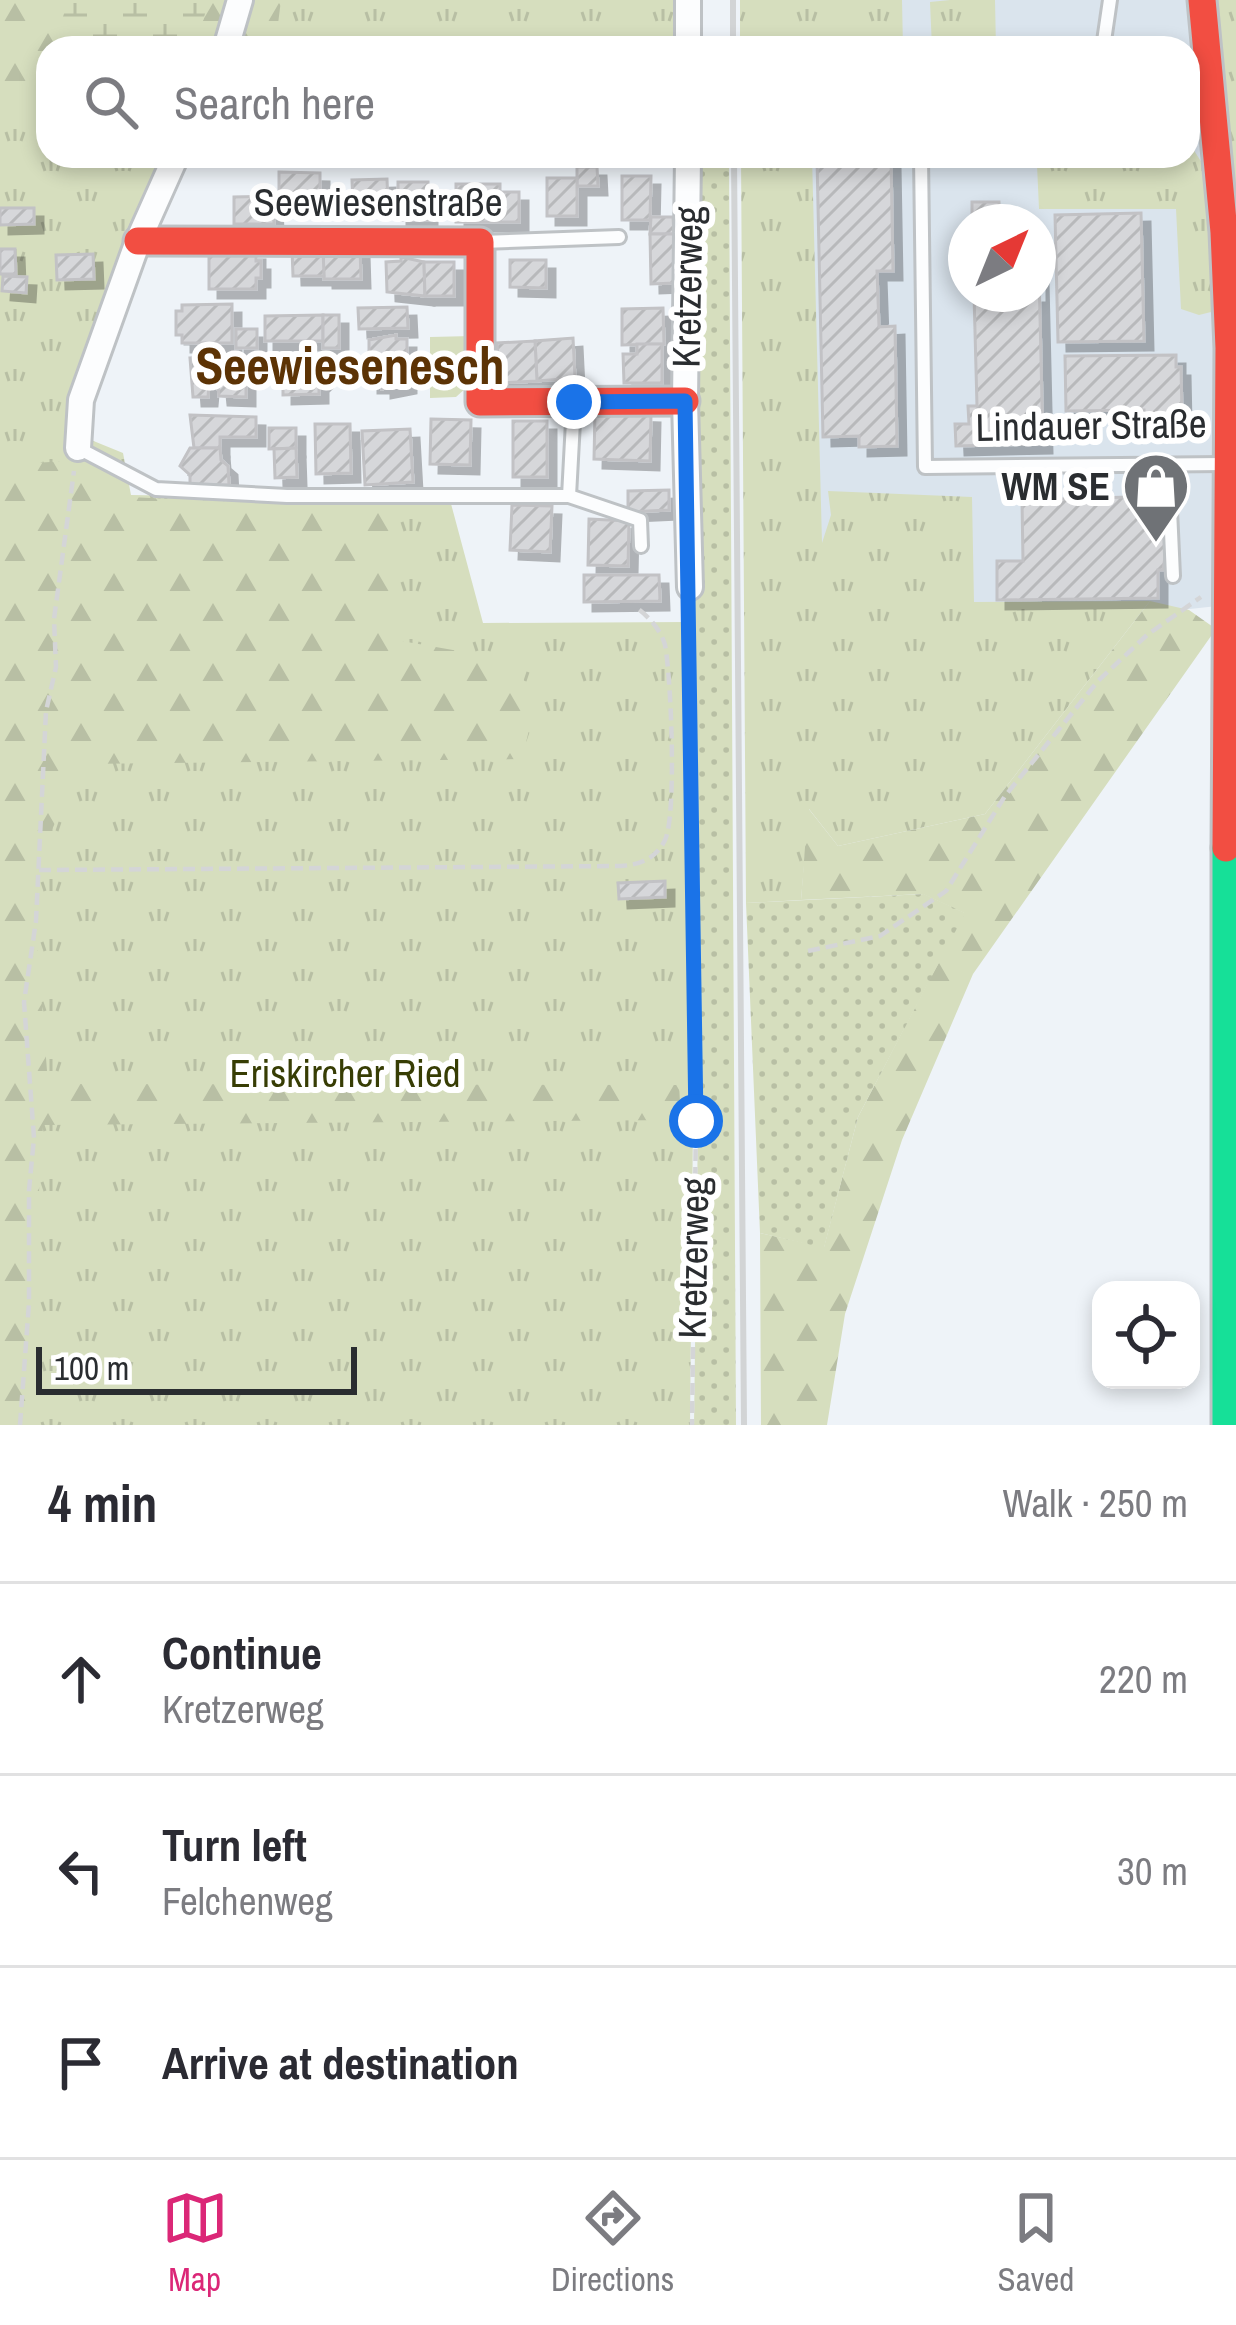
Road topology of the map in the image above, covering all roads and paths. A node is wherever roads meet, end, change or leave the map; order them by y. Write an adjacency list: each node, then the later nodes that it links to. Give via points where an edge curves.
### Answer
1 (240, 0): 5 (street)
2 (688, 0): 6 (street)
3 (1110, 0): 7 (lane)
4 (1202, 0): 17 (street, Lindauer Straße, via 1232,338)
5 (230, 36)
6 (688, 36)
7 (1105, 36)
8 (171, 168): 12 (street)
9 (688, 168): 14 (street, Kretzerweg)
10 (921, 168): 18 (lane, Lindauer Straße, via 926,467)
11 (619, 237): 13 (lane, Seewiesenstraße)
12 (138, 241): 13 (street, Seewiesenstraße); 16 (street, via 81,400)
13 (480, 242): 15 (street, via 480,402)
14 (685, 401): 15 (street); 23 (street, Kretzerweg)
15 (574, 402): 19 (lane)
16 (78, 448): 19 (lane, via 156,489); 25 (path, via 56,596)
17 (1226, 464): 18 (lane, Lindauer Straße); 22 (street)
18 (1168, 465): 21 (lane)
19 (569, 496): 20 (lane, via 640,520)
20 (641, 547)
21 (1173, 575)
22 (1226, 580): 26 (path, via 1098,681 1005,796 946,891 880,936); 29 (street)
23 (690, 587): 28 (path, Kretzerweg)
24 (638, 608): 25 (path, via 665,646 669,704 670,817 651,858 620,866)
25 (39, 870): 27 (path, via 24,1002 34,1138)
26 (808, 951)
27 (20, 1425)
28 (692, 1425)
29 (1226, 1425)

